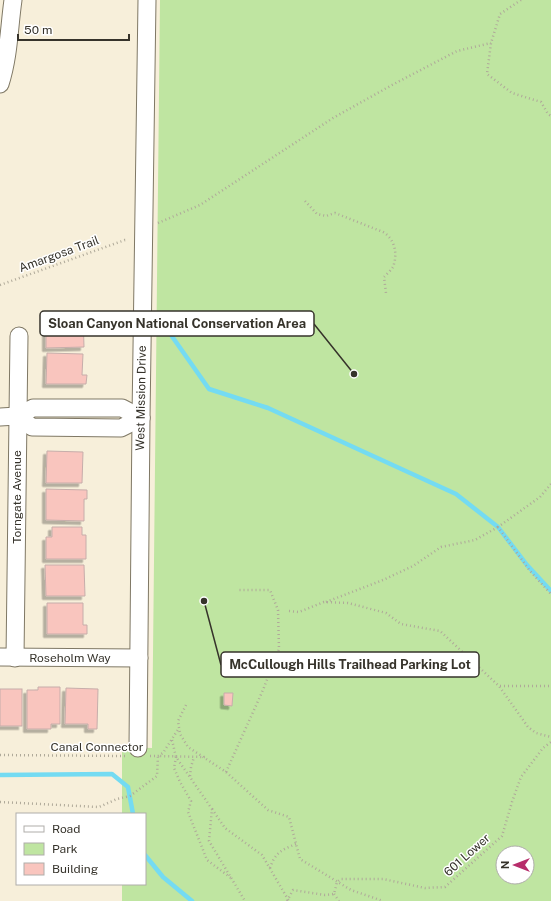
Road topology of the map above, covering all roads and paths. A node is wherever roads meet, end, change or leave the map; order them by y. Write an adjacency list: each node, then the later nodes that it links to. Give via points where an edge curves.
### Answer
1 (14, 0): 5 (street, via 5,69)
2 (147, 0): 8 (street, West Mission Drive)
3 (521, 0): 4 (path, via 500,14)
4 (491, 43): 6 (path, via 487,74 512,93 541,102); 8 (path, via 457,50 333,118 200,205)
5 (0, 84)
6 (551, 116)
7 (305, 201): 11 (path, via 317,214 326,216 335,213 388,235 394,243 394,254 393,268 384,277)
8 (143, 230): 15 (street, West Mission Drive)
9 (125, 240): 10 (path, Amargosa Trail)
10 (0, 285)
11 (386, 293)
12 (20, 336): 13 (street, Torngate Avenue)
13 (18, 416): 14 (street); 15 (street, via 33,408 122,408); 22 (street, Torngate Avenue)
14 (0, 417)
15 (141, 418): 23 (street, West Mission Drive)
16 (551, 484): 17 (path, via 540,497)
17 (498, 527): 19 (path, via 530,571); 20 (path, via 475,540 442,547 413,566)
18 (237, 590): 37 (path, via 270,590 278,610 279,649)
19 (551, 594)
20 (324, 602): 21 (path, via 299,612); 24 (path, via 348,603 386,613 401,624 440,631)
21 (289, 611)
22 (8, 657): 23 (street, Roseholm Way)
23 (139, 658): 31 (street, West Mission Drive)
24 (499, 686): 25 (path); 28 (path, via 528,727 536,733)
25 (551, 686)
26 (186, 705): 27 (path, Canal Connector, via 178,721)
27 (179, 728): 29 (path, Canal Connector); 36 (path, via 188,747)
28 (551, 736)
29 (172, 739): 33 (path, Canal Connector); 34 (path)
30 (551, 742): 44 (path, 601 Lower, via 543,748 521,777 502,836 445,887 425,888 383,879 341,879)
31 (137, 753): 32 (path, Canal Connector); 33 (path, Canal Connector)
32 (0, 755)
33 (158, 756): 34 (path); 39 (path, via 157,776 130,796 99,806)
34 (176, 757): 35 (path); 38 (path); 43 (path, via 174,768 191,801 188,812 208,860)
35 (194, 757): 36 (path); 38 (path)
36 (205, 757): 37 (path)
37 (226, 772): 41 (path, via 268,810 289,817)
38 (190, 776): 40 (path)
39 (0, 802)
40 (212, 809): 42 (path, via 225,828 262,855); 43 (path, via 210,841)
41 (296, 844): 42 (path, via 273,858); 44 (path, via 300,859)
42 (269, 868): 46 (path)
43 (232, 879): 47 (path)
44 (337, 882): 45 (path); 49 (path, via 350,890)
45 (334, 894): 46 (path, via 292,890); 48 (path)
46 (288, 900)
47 (245, 901)
48 (339, 901)
49 (382, 901)

